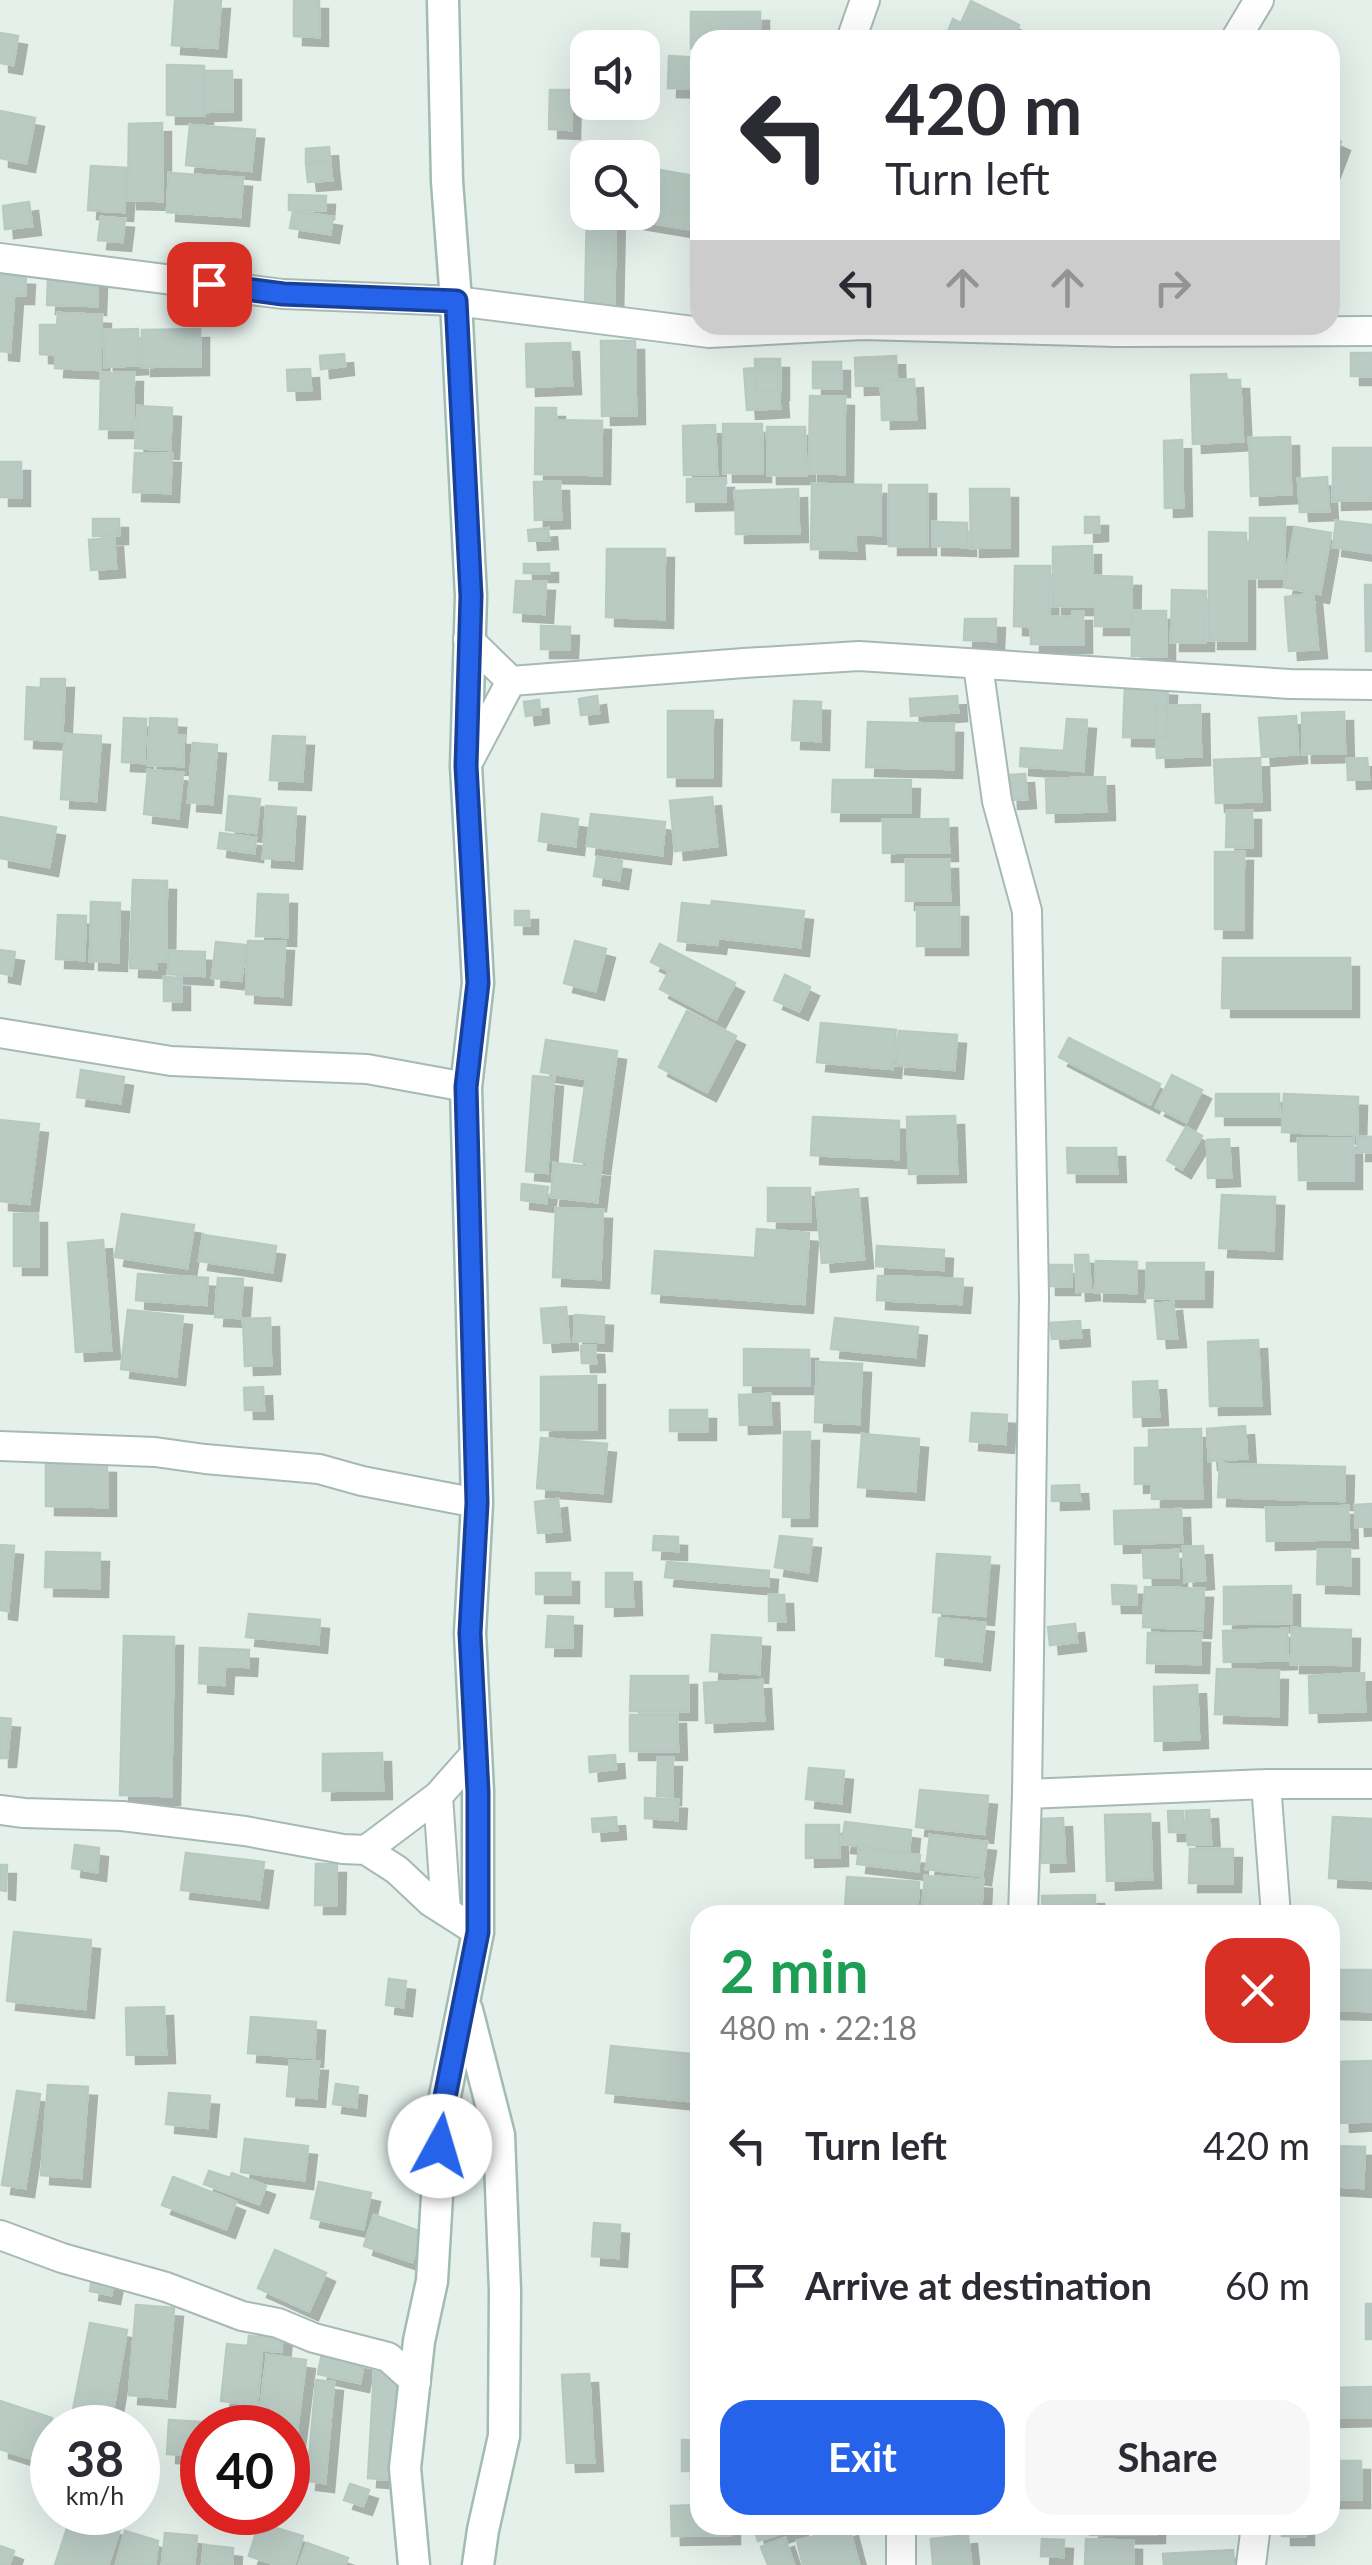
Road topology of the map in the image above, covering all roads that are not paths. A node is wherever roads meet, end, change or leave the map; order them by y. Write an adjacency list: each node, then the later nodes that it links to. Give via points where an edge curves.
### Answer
1 (443, 0): 7 (street)
2 (865, 0): 4 (street)
3 (1259, 0): 5 (street)
4 (854, 30)
5 (1240, 30)
6 (0, 258): 7 (street, via 283,294)
7 (456, 301): 8 (street); 11 (street)
8 (690, 327)
9 (1340, 331): 10 (street)
10 (1372, 331)
11 (468, 638): 13 (street); 15 (street)
12 (978, 665): 13 (street, via 859,656); 14 (street); 23 (street, via 997,800 1027,911 1034,1296)
13 (511, 681): 15 (street)
14 (1372, 685)
15 (466, 766): 17 (street, via 478,983)
16 (0, 1033): 17 (street, via 171,1062 366,1069)
17 (466, 1087): 19 (street)
18 (0, 1446): 19 (street, via 155,1452 319,1470)
19 (477, 1503): 20 (street, via 470,1633)
20 (476, 1754): 24 (street); 30 (street)
21 (1266, 1784): 22 (street); 23 (street); 28 (street)
22 (1372, 1784)
23 (1027, 1794): 27 (street)
24 (438, 1796): 26 (street); 29 (street)
25 (0, 1810): 26 (street, via 122,1816)
26 (366, 1850): 29 (street)
27 (1022, 1905)
28 (1275, 1905)
29 (446, 1911): 30 (street)
30 (478, 1932): 31 (street)
31 (464, 2000): 33 (street, via 442,2112 432,2281); 39 (street, via 499,2135 505,2292 504,2436)
32 (0, 2235): 34 (street)
33 (419, 2341): 34 (street); 35 (street)
34 (388, 2357): 35 (street)
35 (416, 2382): 38 (street, via 405,2468)
36 (902, 2535): 40 (street)
37 (1255, 2535): 41 (street)
38 (414, 2565)
39 (478, 2565)
40 (902, 2565)
41 (1251, 2565)

